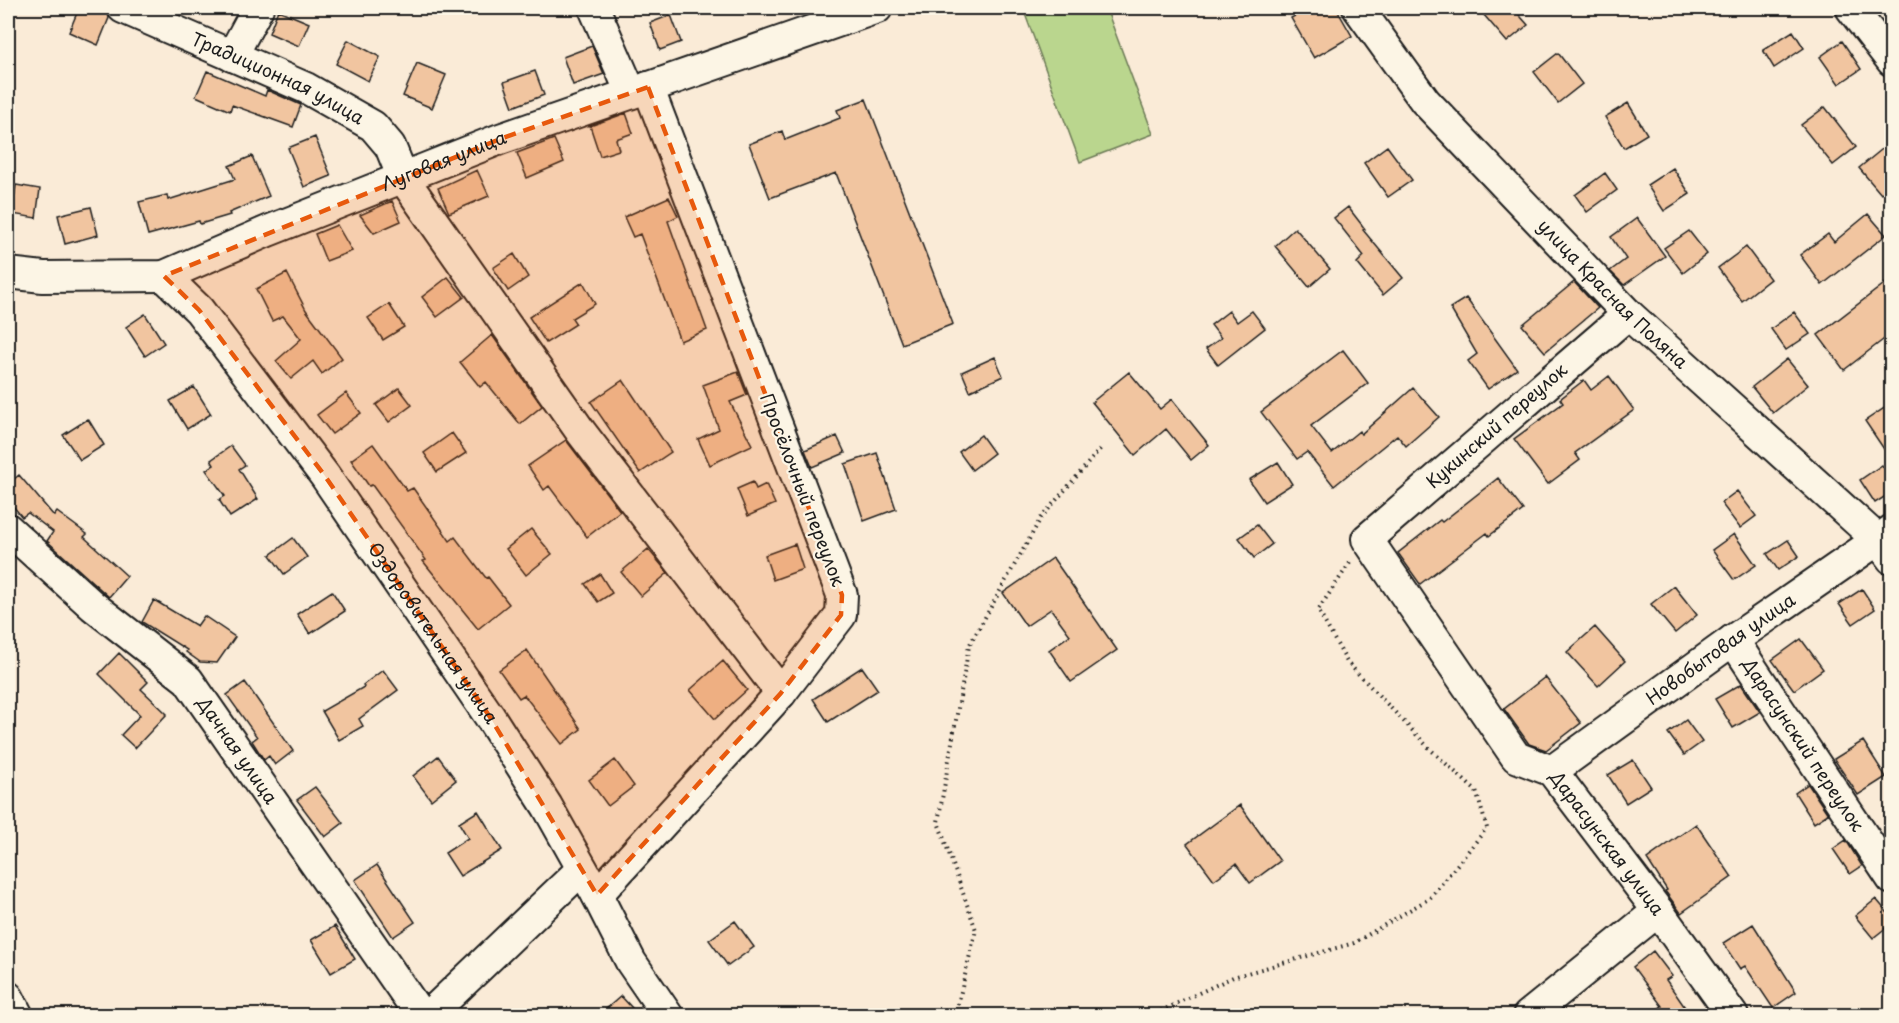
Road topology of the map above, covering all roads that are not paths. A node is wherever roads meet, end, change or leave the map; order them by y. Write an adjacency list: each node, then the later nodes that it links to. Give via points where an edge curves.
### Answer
1 (123, 8): 7 (street, Традиционная улица)
2 (258, 8): 7 (street)
3 (594, 8): 9 (street, Просёлочный переулок)
4 (878, 8): 9 (street, Луговая улица)
5 (1358, 8): 13 (street, улица Красная Поляна, via 1425,101)
6 (1851, 8): 8 (street)
7 (232, 56): 10 (street, Традиционная улица, via 306,88 373,126 390,146)
8 (1892, 61)
9 (639, 90): 10 (street, Луговая улица); 18 (street, Просёлочный переулок, via 842,595 841,615)
10 (403, 178): 12 (street, Луговая улица); 18 (street, Традиционная улица, via 582,432)
11 (8, 273): 12 (street, Луговая улица, via 43,277)
12 (164, 276): 20 (street, Оздоровительная улица, via 199,310 324,476 490,717)
13 (1628, 314): 15 (street, Кукинский переулок); 16 (street, улица Красная Поляна)
14 (8, 529): 26 (street, Дачная улица, via 93,606 188,680)
15 (1366, 539): 19 (street, Дарасунская улица, via 1516,756)
16 (1887, 543): 17 (street, Новобытовая улица)
17 (1733, 640): 19 (street, Новобытовая улица); 21 (street, Дарасунский переулок)
18 (781, 693): 22 (street, Просёлочный переулок)
19 (1552, 771): 23 (street, Дарасунская улица)
20 (582, 869): 22 (street, Оздоровительная улица); 27 (street)
21 (1892, 879)
22 (597, 895): 28 (street, Оздоровительная улица, via 632,963)
23 (1658, 911): 29 (street); 30 (street, Дарасунская улица)
24 (8, 997): 25 (street)
25 (18, 1016)
26 (421, 1016)
27 (428, 1016)
28 (668, 1016)
29 (1528, 1016)
30 (1733, 1016)

